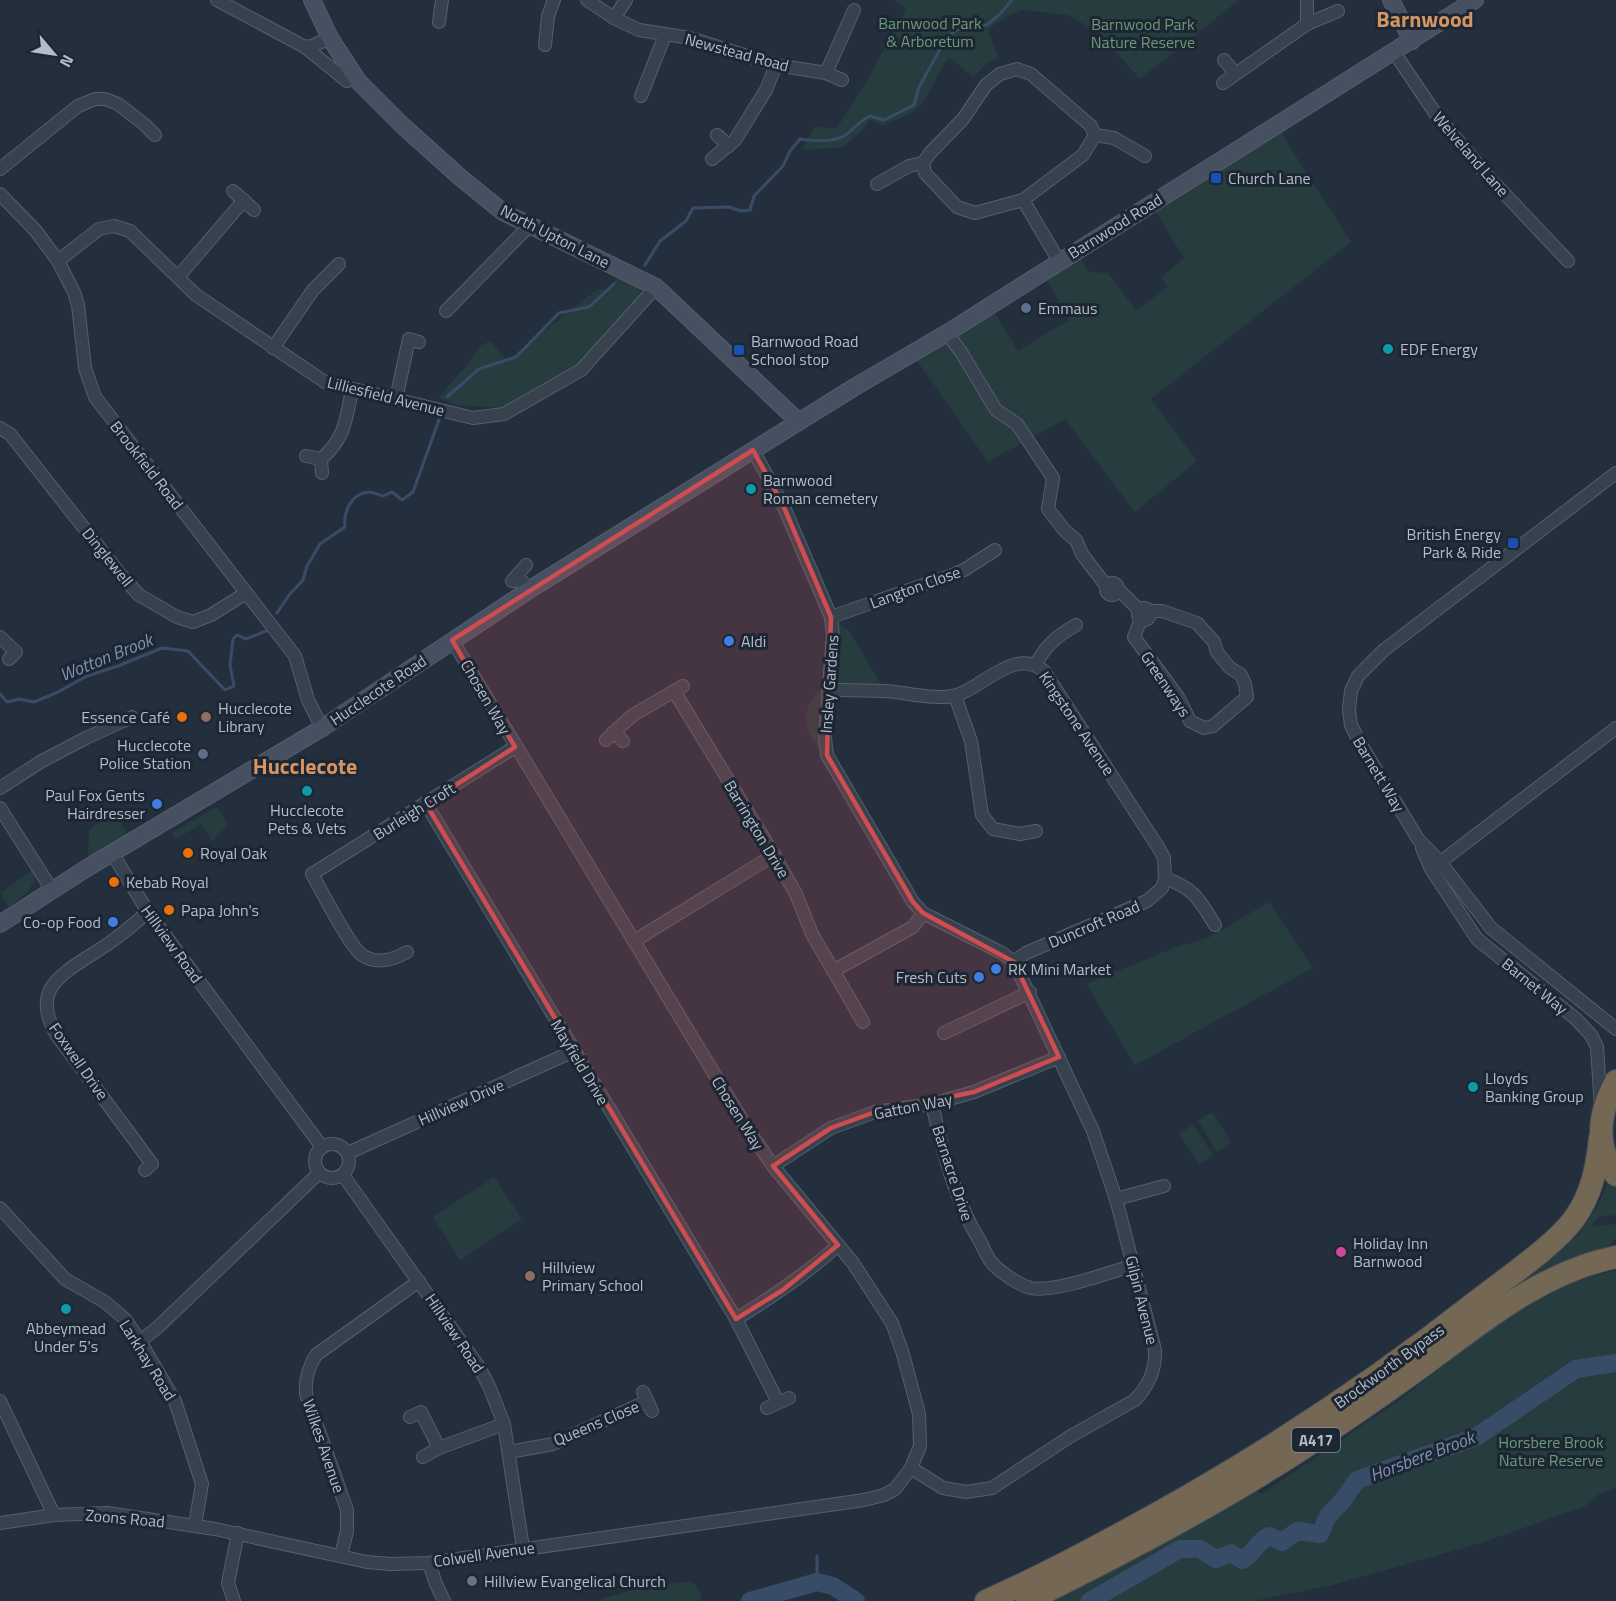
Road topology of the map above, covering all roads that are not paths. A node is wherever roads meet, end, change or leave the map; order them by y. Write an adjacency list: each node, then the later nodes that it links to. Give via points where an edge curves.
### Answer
1 (217, 0): 19 (street)
2 (312, 0): 16 (street, North Upton Lane)
3 (442, 0): 13 (street)
4 (554, 0): 18 (street)
5 (587, 0): 12 (street, Newstead Road)
6 (626, 0): 12 (street)
7 (1307, 0): 14 (street)
8 (1391, 0): 17 (street)
9 (1475, 0): 17 (street, Barnwood Road)
10 (854, 10): 23 (street)
11 (1338, 11): 14 (street)
12 (614, 18): 15 (street, Newstead Road, via 639,30)
13 (439, 22)
14 (1306, 24): 24 (street)
15 (665, 35): 22 (street, Newstead Road, via 690,38); 28 (street)
16 (330, 38): 19 (street); 43 (street, North Upton Lane, via 358,81 413,136 503,212)
17 (1412, 40): 20 (street, Barnwood Road)
18 (545, 45)
19 (305, 47): 26 (street)
20 (1394, 52): 44 (street, Welveland Lane, via 1435,113 1492,181 1557,249); 46 (street, Barnwood Road)
21 (1224, 60): 24 (street)
22 (776, 65): 23 (street, Newstead Road); 32 (street, via 766,90)
23 (826, 73): 25 (street, Newstead Road)
24 (1235, 73): 27 (street)
25 (842, 80)
26 (347, 81)
27 (1223, 83)
28 (641, 89)
29 (717, 135): 32 (street)
30 (1095, 135): 33 (street, via 1114,138); 35 (street, via 1091,126 1031,74 1017,69 1000,74 986,85 963,119); 41 (street, via 1083,155)
31 (154, 136): 36 (street, via 118,104 95,99 78,106)
32 (729, 146): 34 (street)
33 (1145, 156)
34 (712, 159)
35 (923, 163): 37 (street, via 909,166); 41 (street, via 926,173 957,207 975,213)
36 (0, 169)
37 (877, 184)
38 (233, 191): 40 (street)
39 (0, 194): 45 (street, Brookfield Road, via 36,231)
40 (244, 200): 42 (street); 48 (street)
41 (1023, 200): 46 (street)
42 (254, 210)
43 (530, 225): 49 (street, North Upton Lane); 50 (street)
44 (1570, 256)
45 (58, 261): 48 (street, Lilliesfield Avenue, via 99,229 122,227 137,236); 66 (street, Brookfield Road, via 78,305 85,368 95,397)
46 (1059, 261): 51 (street, Barnwood Road)
47 (339, 264): 53 (street, via 313,290)
48 (178, 276): 53 (street, Lilliesfield Avenue, via 204,301)
49 (656, 287): 55 (street, Lilliesfield Avenue, via 581,370 504,414 473,418); 56 (street, North Upton Lane)
50 (446, 310)
51 (947, 333): 56 (street, Barnwood Road); 67 (street, via 996,410 1017,424 1053,478 1048,509 1113,589)
52 (409, 339): 55 (street)
53 (273, 348): 54 (street, Lilliesfield Avenue, via 325,382)
54 (352, 390): 55 (street, Lilliesfield Avenue); 60 (street, via 338,442)
55 (396, 399)
56 (799, 422): 58 (street, Barnwood Road)
57 (0, 428): 66 (street, Dinglewell, via 10,434 139,595 193,622)
58 (753, 450): 65 (street, Hucclecote Road); 68 (street, Insley Gardens, via 783,505)
59 (306, 456): 60 (street)
60 (321, 459): 61 (street)
61 (322, 472)
62 (1616, 473): 85 (street, Barnett Way, via 1384,650 1358,676 1351,691 1351,725)
63 (995, 550): 68 (street, Langton Close, via 952,575)
64 (525, 565): 65 (street, via 512,581 522,581)
65 (529, 590): 71 (street, Hucclecote Road)
66 (246, 593): 77 (street, Brookfield Road, via 295,656 308,700)
67 (1143, 614): 67 (street, Greenways, via 1134,637 1178,697 1190,721 1204,728 1213,726 1246,697 1241,675 1228,667 1197,623 1162,611)
68 (831, 616): 74 (street, Insley Gardens)
69 (1076, 626): 73 (street, via 1054,638)
70 (0, 638): 72 (street, via 16,652)
71 (452, 640): 77 (street, Hucclecote Road); 80 (street, Chosen Way)
72 (9, 659)
73 (1036, 664): 75 (street, Kingstone Avenue, via 1003,669); 89 (street, Kingstone Avenue, via 1044,670 1158,847 1164,858)
74 (828, 689): 75 (street, Kingstone Avenue); 92 (street, Insley Gardens, via 827,755)
75 (955, 696): 84 (street, via 971,741 982,815 993,829 1020,834)
76 (127, 723): 81 (street, via 86,738)
77 (322, 728): 86 (street, Hucclecote Road)
78 (1616, 728): 88 (street)
79 (614, 738): 87 (street, Barrington Drive, via 633,715 678,688)
80 (515, 747): 82 (street, Burleigh Croft); 95 (street, Chosen Way)
81 (0, 788)
82 (426, 804): 96 (street, Burleigh Croft, via 312,874 358,951 373,960 395,964); 103 (street, Mayfield Drive)
83 (0, 808): 90 (street)
84 (1036, 831)
85 (1418, 839): 88 (street, Barnet Way)
86 (112, 853): 90 (street, Hucclecote Road); 91 (street, Hillview Road)
87 (774, 855): 95 (street); 98 (street, Barrington Drive)
88 (1435, 866): 101 (street, Barnet Way, via 1491,928); 107 (street, Barnet Way, via 1477,939 1591,1035 1597,1047)
89 (1165, 878): 94 (street, via 1195,894); 97 (street, Duncroft Road, via 1162,888 1147,901 1026,953)
90 (52, 890): 93 (street, Hucclecote Road)
91 (148, 912): 108 (street, Hillview Road); 110 (street, Foxwell Drive, via 58,978 48,994 46,1008 56,1034)
92 (923, 913): 97 (street, Insley Gardens); 98 (street, via 913,927)
93 (0, 924)
94 (1215, 925)
95 (634, 941): 111 (street, Chosen Way)
96 (407, 952)
97 (1014, 962): 99 (street, Gilpin Avenue)
98 (833, 971): 100 (street, Barrington Drive)
99 (1030, 992): 102 (street); 104 (street, Gilpin Avenue)
100 (863, 1022)
101 (1616, 1029)
102 (944, 1033)
103 (574, 1051): 109 (street, Hillview Drive); 122 (street, Mayfield Drive)
104 (1059, 1057): 106 (street, Gatton Way, via 974,1092); 116 (street, Gilpin Avenue, via 1093,1131)
105 (1616, 1081): 107 (highway, Brockworth Bypass)
106 (932, 1104): 111 (street, Gatton Way, via 875,1112 831,1128); 120 (street, Barnacre Drive, via 942,1149 973,1230 993,1263 1010,1277 1032,1288 1077,1283)
107 (1601, 1128): 113 (highway, via 1605,1157); 144 (highway, Brockworth Bypass / A417, via 1593,1180 1573,1220 1558,1237 1466,1310 1276,1444 1162,1512)
108 (322, 1147): 109 (street, via 336,1144); 112 (street, via 315,1160)
109 (348, 1153): 114 (street, via 349,1167)
110 (152, 1165)
111 (772, 1166): 118 (street, Chosen Way)
112 (319, 1173): 114 (street, via 328,1178); 123 (street)
113 (1616, 1175)
114 (343, 1176): 121 (street, Hillview Road)
115 (1164, 1186): 116 (street)
116 (1116, 1199): 120 (street, Gilpin Avenue)
117 (0, 1208): 123 (street, Larkhay Road, via 65,1279 105,1302 125,1319)
118 (838, 1245): 122 (street, via 783,1290); 132 (street, Chosen Way, via 892,1323 903,1354 919,1414 920,1446)
119 (1616, 1257): 145 (highway, Brockworth Bypass / A417, via 1553,1277 1520,1295 1275,1466 1176,1525)
120 (1134, 1265): 132 (street, Gilpin Avenue, via 1155,1360 1148,1384 1135,1400 992,1488 966,1492 943,1488)
121 (419, 1281): 128 (street, Hillview Road, via 480,1367); 140 (street, Wilkes Avenue, via 316,1355 308,1368 306,1394 347,1510)
122 (736, 1319): 126 (street, Mayfield Drive)
123 (140, 1341): 136 (street, Larkhay Road, via 175,1401 202,1484)
124 (0, 1401): 134 (street)
125 (647, 1401): 130 (street, Queens Close, via 553,1444)
126 (778, 1403)
127 (420, 1412): 129 (street)
128 (504, 1424): 129 (street); 130 (street, Hillview Road)
129 (439, 1448): 131 (street)
130 (509, 1452): 139 (street, Hillview Road)
131 (423, 1457)
132 (910, 1468): 133 (street, Chosen Way, via 895,1489 884,1495)
133 (784, 1512): 139 (street, Colwell Avenue, via 755,1521)
134 (54, 1515): 135 (street, Zoons Road); 136 (street, Zoons Road, via 107,1513)
135 (0, 1523)
136 (195, 1525): 137 (street, Zoons Road)
137 (215, 1528): 138 (street, Colwell Avenue)
138 (238, 1533): 140 (street, Colwell Avenue); 142 (street, via 228,1583)
139 (523, 1548): 141 (street, Colwell Avenue)
140 (341, 1556): 141 (street, Colwell Avenue, via 391,1564)
141 (429, 1563): 143 (street)
142 (234, 1601)
143 (444, 1601)
144 (986, 1601)
145 (1027, 1601)

